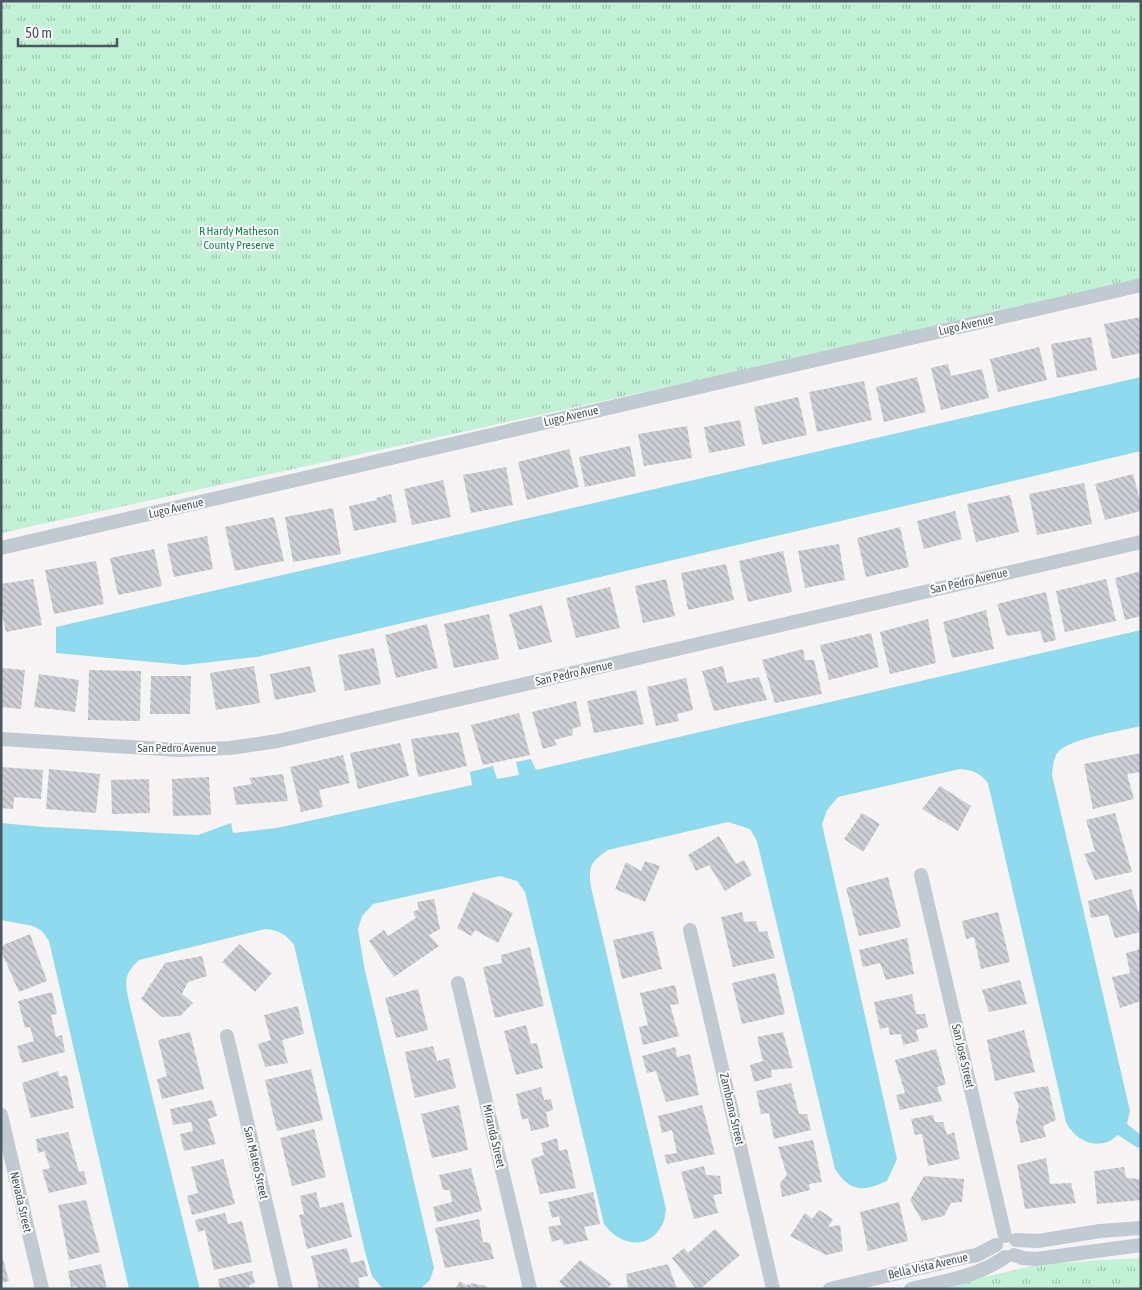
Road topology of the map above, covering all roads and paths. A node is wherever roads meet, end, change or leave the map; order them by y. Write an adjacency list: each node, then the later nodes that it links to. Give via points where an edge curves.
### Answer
1 (1141, 285): 3 (street, Lugo Avenue)
2 (1141, 542): 4 (street, San Pedro Avenue, via 278,741 230,748 179,750)
3 (1, 548)
4 (1, 739)
5 (921, 875): 11 (street, San Jose Street)
6 (690, 930): 17 (street, Zambrana Street)
7 (458, 983): 16 (street, Miranda Street)
8 (227, 1036): 15 (street, San Mateo Street)
9 (1, 1115): 14 (street, Nevada Street)
10 (1141, 1228): 11 (street, Bella Vista Avenue, via 1038,1241)
11 (1006, 1240): 13 (street, via 1018,1246); 13 (street, via 998,1253); 18 (street, Bella Vista Avenue, via 984,1252)
12 (1141, 1245): 13 (street, via 1036,1259)
13 (1010, 1256): 19 (street, Bella Vista Avenue, via 974,1274)
14 (42, 1289)
15 (286, 1289)
16 (530, 1289)
17 (773, 1289)
18 (830, 1289)
19 (911, 1289)

